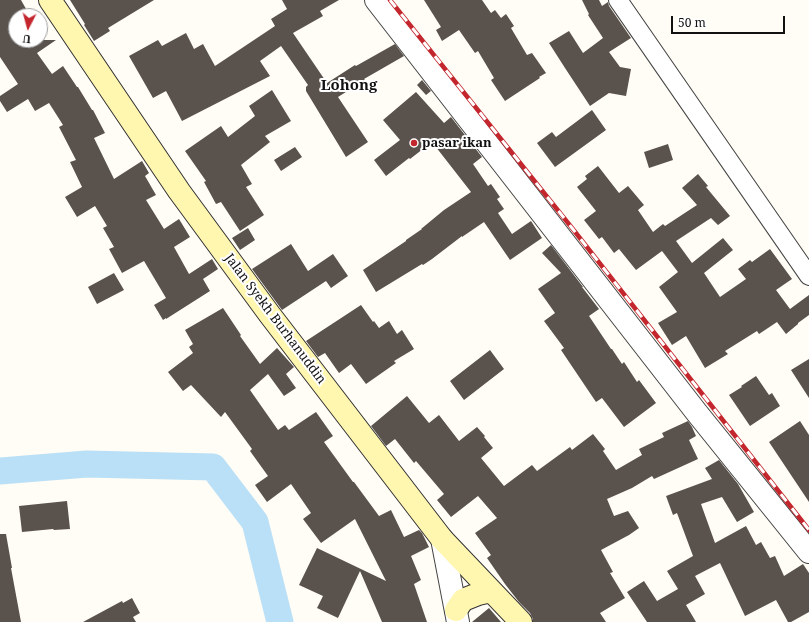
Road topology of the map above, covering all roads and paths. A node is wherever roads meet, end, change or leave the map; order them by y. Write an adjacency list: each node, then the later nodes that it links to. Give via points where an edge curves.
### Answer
1 (50, 0): 5 (main road, Jalan Syekh Burhanuddin, via 179,191 270,315)
2 (376, 0): 6 (street, via 697,413)
3 (622, 2): 4 (street)
4 (809, 276)
5 (442, 539): 7 (main road, Jalan Syekh Burhanuddin); 8 (street)
6 (809, 552)
7 (492, 591): 8 (main road, via 463,600); 9 (main road, Jalan Syekh Burhanuddin)
8 (457, 616)
9 (521, 622)

